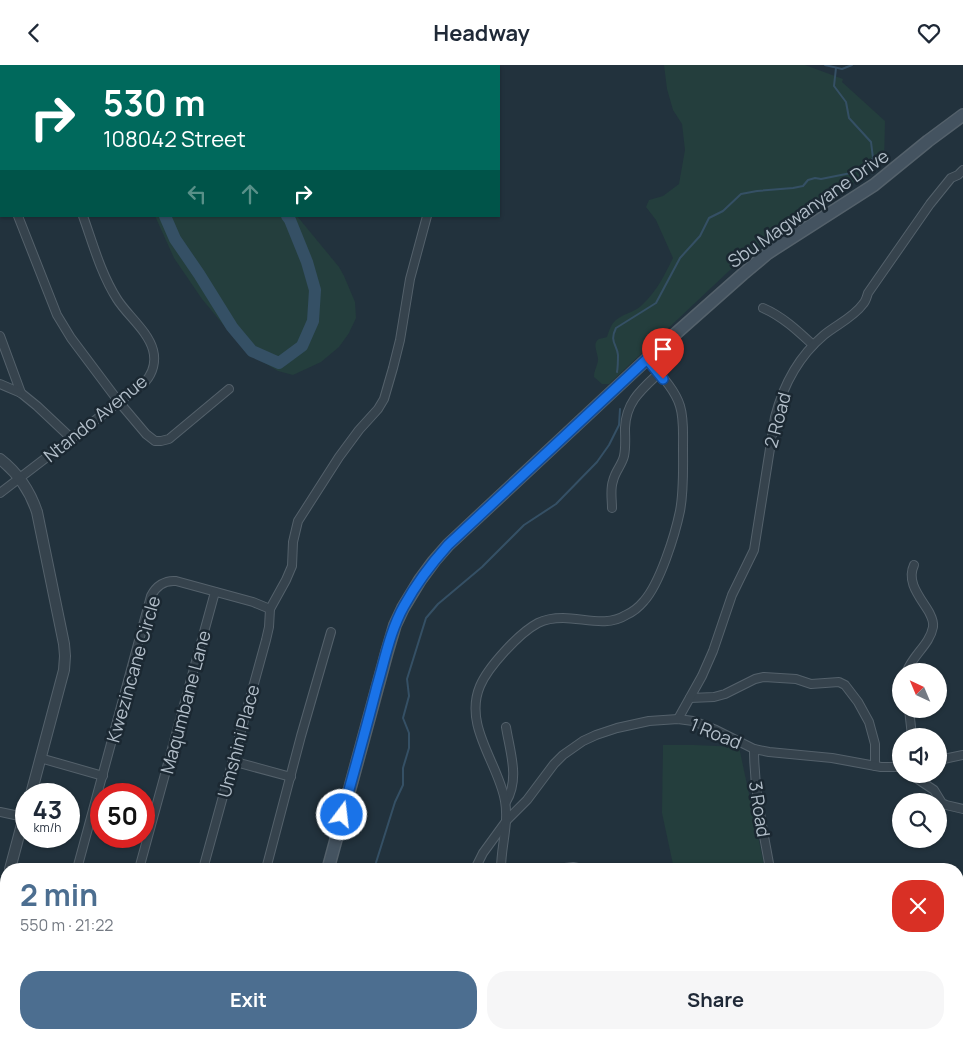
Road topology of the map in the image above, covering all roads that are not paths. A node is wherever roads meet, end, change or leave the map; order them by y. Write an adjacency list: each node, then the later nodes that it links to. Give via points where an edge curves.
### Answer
1 (963, 115): 9 (main road, Sbu Magwanyane Drive, via 874,185 768,253)
2 (963, 170): 8 (street, 2 Road, via 951,178 930,204 868,293 864,304)
3 (18, 217): 14 (street, via 64,328)
4 (83, 217): 14 (street, Ntando Avenue, via 111,288 153,349 154,366 149,378)
5 (427, 217): 22 (street, via 384,399 339,457 298,521 290,573)
6 (763, 308): 8 (street)
7 (0, 336): 13 (street)
8 (813, 345): 25 (street, 2 Road, via 795,369 778,406 754,550 736,584 710,658)
9 (647, 359): 10 (street); 50 (main road, Sbu Magwanyane Drive, via 448,545 420,580 403,607 386,652)
10 (659, 373): 19 (street, via 628,409 624,458 613,481); 39 (street, via 679,402 683,422 680,511 670,547 653,588 635,610 615,620 565,617 538,623 514,642 485,675 477,695 478,725)
11 (0, 384): 13 (street)
12 (229, 389): 14 (street, via 169,439 161,441 155,441 146,434)
13 (21, 393): 15 (street)
14 (118, 402): 15 (street, Ntando Avenue)
15 (71, 437): 17 (street, Ntando Avenue)
16 (0, 459): 17 (street)
17 (19, 478): 18 (street, Ntando Avenue); 30 (street, via 37,513 65,656 61,684)
18 (0, 493)
19 (612, 508)
20 (914, 565): 24 (street, via 912,580 933,627)
21 (215, 593): 22 (street, Kwezincane Circle, via 252,602); 35 (street, Kwezincane Circle, via 176,581 164,582 154,591); 47 (street, Maqumbane Lane)
22 (270, 611): 32 (street, Umshini Place, via 266,640)
23 (331, 632): 36 (street)
24 (911, 663)
25 (690, 698): 26 (street, 2 Road); 33 (street, via 714,697 764,677 796,679 811,684 839,682 845,685 870,722 876,744)
26 (678, 719): 28 (street, 1 Road, via 716,730); 43 (street, 1 Road, via 627,725 583,741 554,764)
27 (506, 727): 39 (street, via 513,780)
28 (754, 749): 33 (street, 1 Road); 53 (street, 3 Road, via 758,799)
29 (963, 755): 31 (street)
30 (40, 758): 35 (street); 37 (street)
31 (947, 758)
32 (232, 761): 36 (street); 48 (street, Umshini Place)
33 (875, 766): 34 (street, 1 Road)
34 (892, 767)
35 (103, 776): 46 (street, Kwezincane Circle)
36 (291, 777): 49 (street)
37 (34, 783)
38 (924, 783): 40 (street, via 934,789 942,803)
39 (506, 802): 43 (street)
40 (963, 809)
41 (0, 811): 42 (street)
42 (15, 812)
43 (507, 820): 51 (street, 1 Road); 52 (street)
44 (16, 848): 45 (street)
45 (12, 863)
46 (79, 863)
47 (141, 863)
48 (205, 863)
49 (268, 863)
50 (330, 863)
51 (478, 863)
52 (501, 863)
53 (769, 863)

